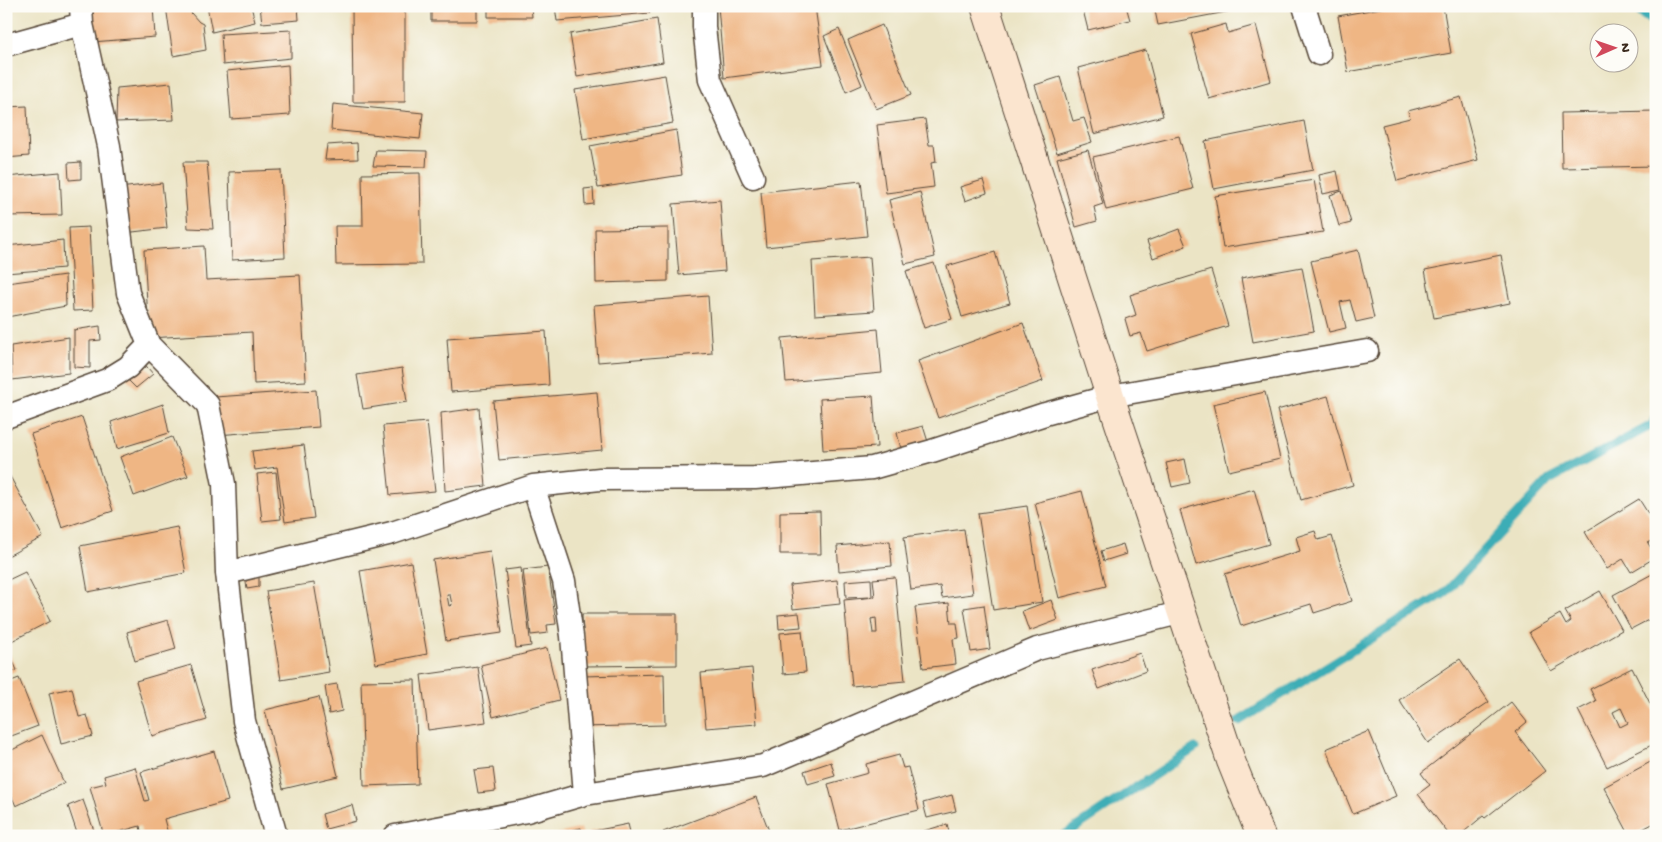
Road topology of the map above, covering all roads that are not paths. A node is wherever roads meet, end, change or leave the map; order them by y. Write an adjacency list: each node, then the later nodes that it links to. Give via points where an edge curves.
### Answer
1 (704, 6): 7 (street, via 710,80)
2 (986, 6): 10 (street)
3 (1304, 6): 6 (street)
4 (81, 15): 5 (street); 8 (street, via 110,146 128,293)
5 (6, 45)
6 (1319, 54)
7 (753, 177)
8 (149, 345): 11 (street, via 128,367 107,380); 13 (street, via 208,405 224,484)
9 (1367, 351): 10 (street)
10 (1110, 396): 12 (street, via 872,468 755,478 600,479); 14 (street)
11 (6, 417)
12 (532, 486): 13 (street, via 392,533); 15 (street, via 564,581 572,636)
13 (227, 573): 16 (street, via 244,721)
14 (1183, 612): 15 (street, via 1037,649 763,766); 18 (street, via 1231,761)
15 (585, 794): 17 (street, via 528,811)
16 (276, 836)
17 (395, 836)
18 (1261, 836)

